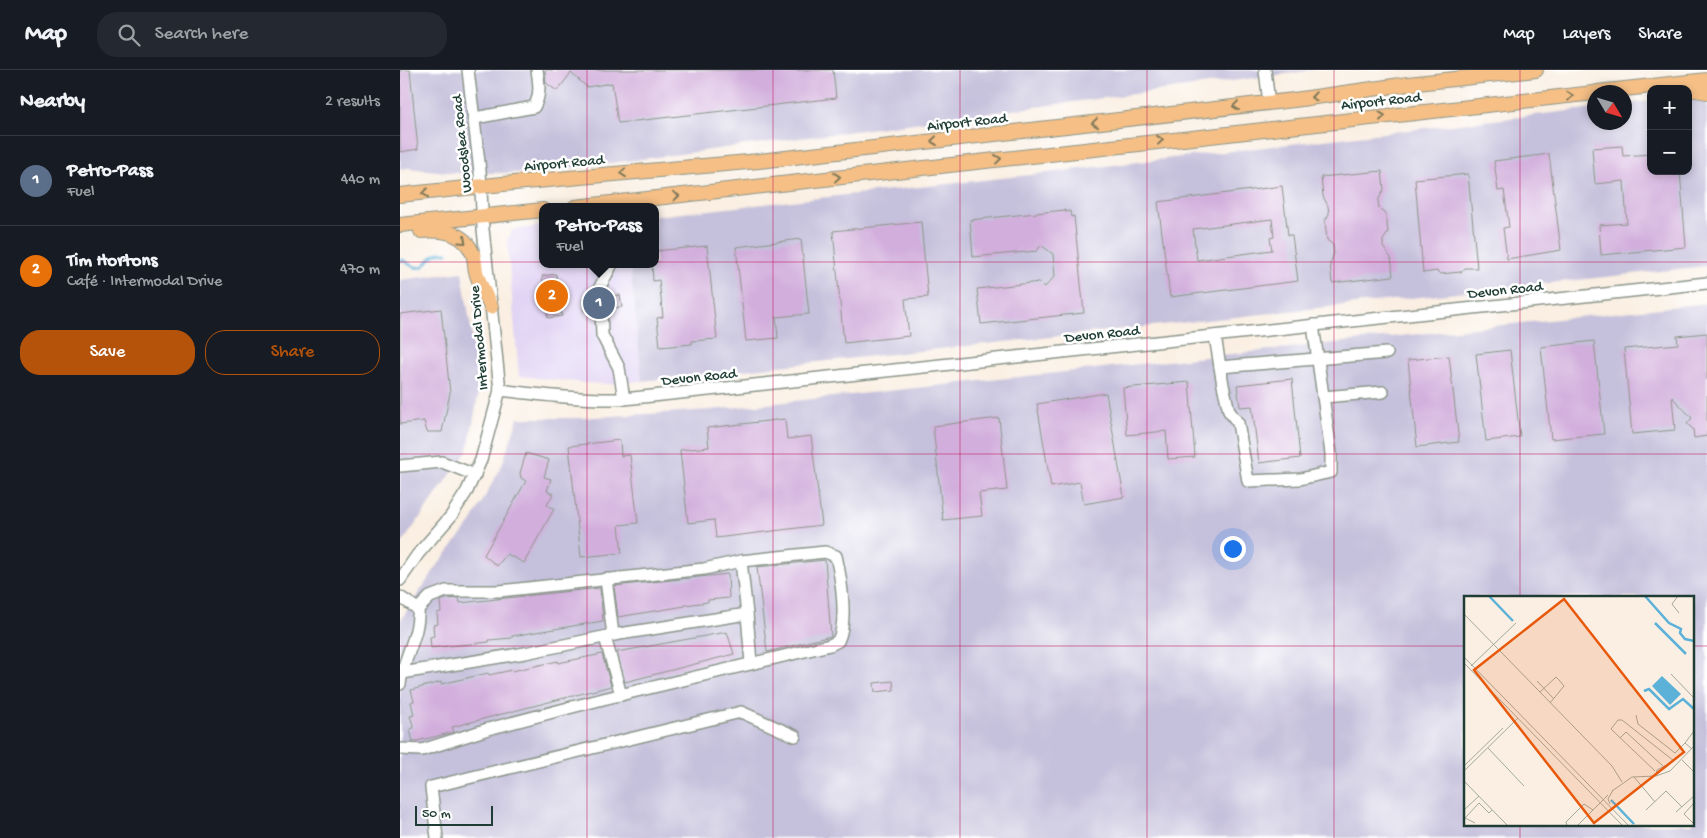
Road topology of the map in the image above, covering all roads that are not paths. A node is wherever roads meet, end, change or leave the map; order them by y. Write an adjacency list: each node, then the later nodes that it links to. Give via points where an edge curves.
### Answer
1 (468, 70): 13 (street, Woodslea Road)
2 (537, 70): 13 (street, via 539,93 534,107)
3 (1265, 70): 12 (street)
4 (1536, 70): 12 (main road, Airport Road, one-way to 12)
5 (1707, 80): 6 (main road, Airport Road)
6 (1674, 85)
7 (1647, 89): 8 (main road, Airport Road)
8 (1632, 90)
9 (1692, 90): 10 (main road)
10 (1707, 92)
11 (1587, 94): 16 (main road, Airport Road, one-way to 11)
12 (1269, 103): 14 (main road, Airport Road, one-way to 14, via 759,161)
13 (475, 118): 14 (street, Woodslea Road)
14 (481, 186): 15 (main road, Airport Road, one-way to 15); 18 (street, Woodslea Road)
15 (400, 196)
16 (630, 203)
17 (539, 210): 18 (main road)
18 (482, 216): 19 (main road); 24 (street, Intermodal Drive)
19 (400, 225)
20 (400, 233): 24 (main road, one-way to 24, via 443,230 463,241 472,251 476,272)
21 (610, 268): 23 (street, via 600,287)
22 (1707, 283): 26 (street, Devon Road)
23 (600, 297)
24 (491, 308): 31 (street, Intermodal Drive)
25 (601, 309): 34 (street, via 602,335 619,368)
26 (1313, 325): 27 (street, Devon Road); 29 (street)
27 (1215, 336): 30 (street); 34 (street, Devon Road)
28 (1387, 353): 29 (street)
29 (1317, 358): 30 (street); 33 (street)
30 (1220, 367): 33 (street, via 1229,411 1238,423 1248,481 1300,479 1331,472)
31 (500, 390): 34 (street, Devon Road, via 572,398); 36 (street, Intermodal Drive)
32 (1383, 392): 33 (street)
33 (1323, 397)
34 (624, 399)
35 (400, 466): 36 (street, via 442,462)
36 (475, 475): 39 (street, Intermodal Drive, via 451,516)
37 (741, 561): 38 (street); 42 (street); 44 (street, via 817,552 836,556 842,604 842,634 838,641)
38 (606, 579): 41 (street, via 499,591 446,591 430,597); 43 (street)
39 (400, 580)
40 (400, 597): 41 (street)
41 (418, 608): 45 (street, via 419,620)
42 (747, 614): 43 (street); 44 (street)
43 (609, 636): 45 (street); 46 (street)
44 (751, 663): 46 (street)
45 (401, 679)
46 (621, 695): 48 (street, via 488,729 422,750)
47 (795, 736): 49 (street, via 741,712 431,787)
48 (400, 749)
49 (437, 838)

